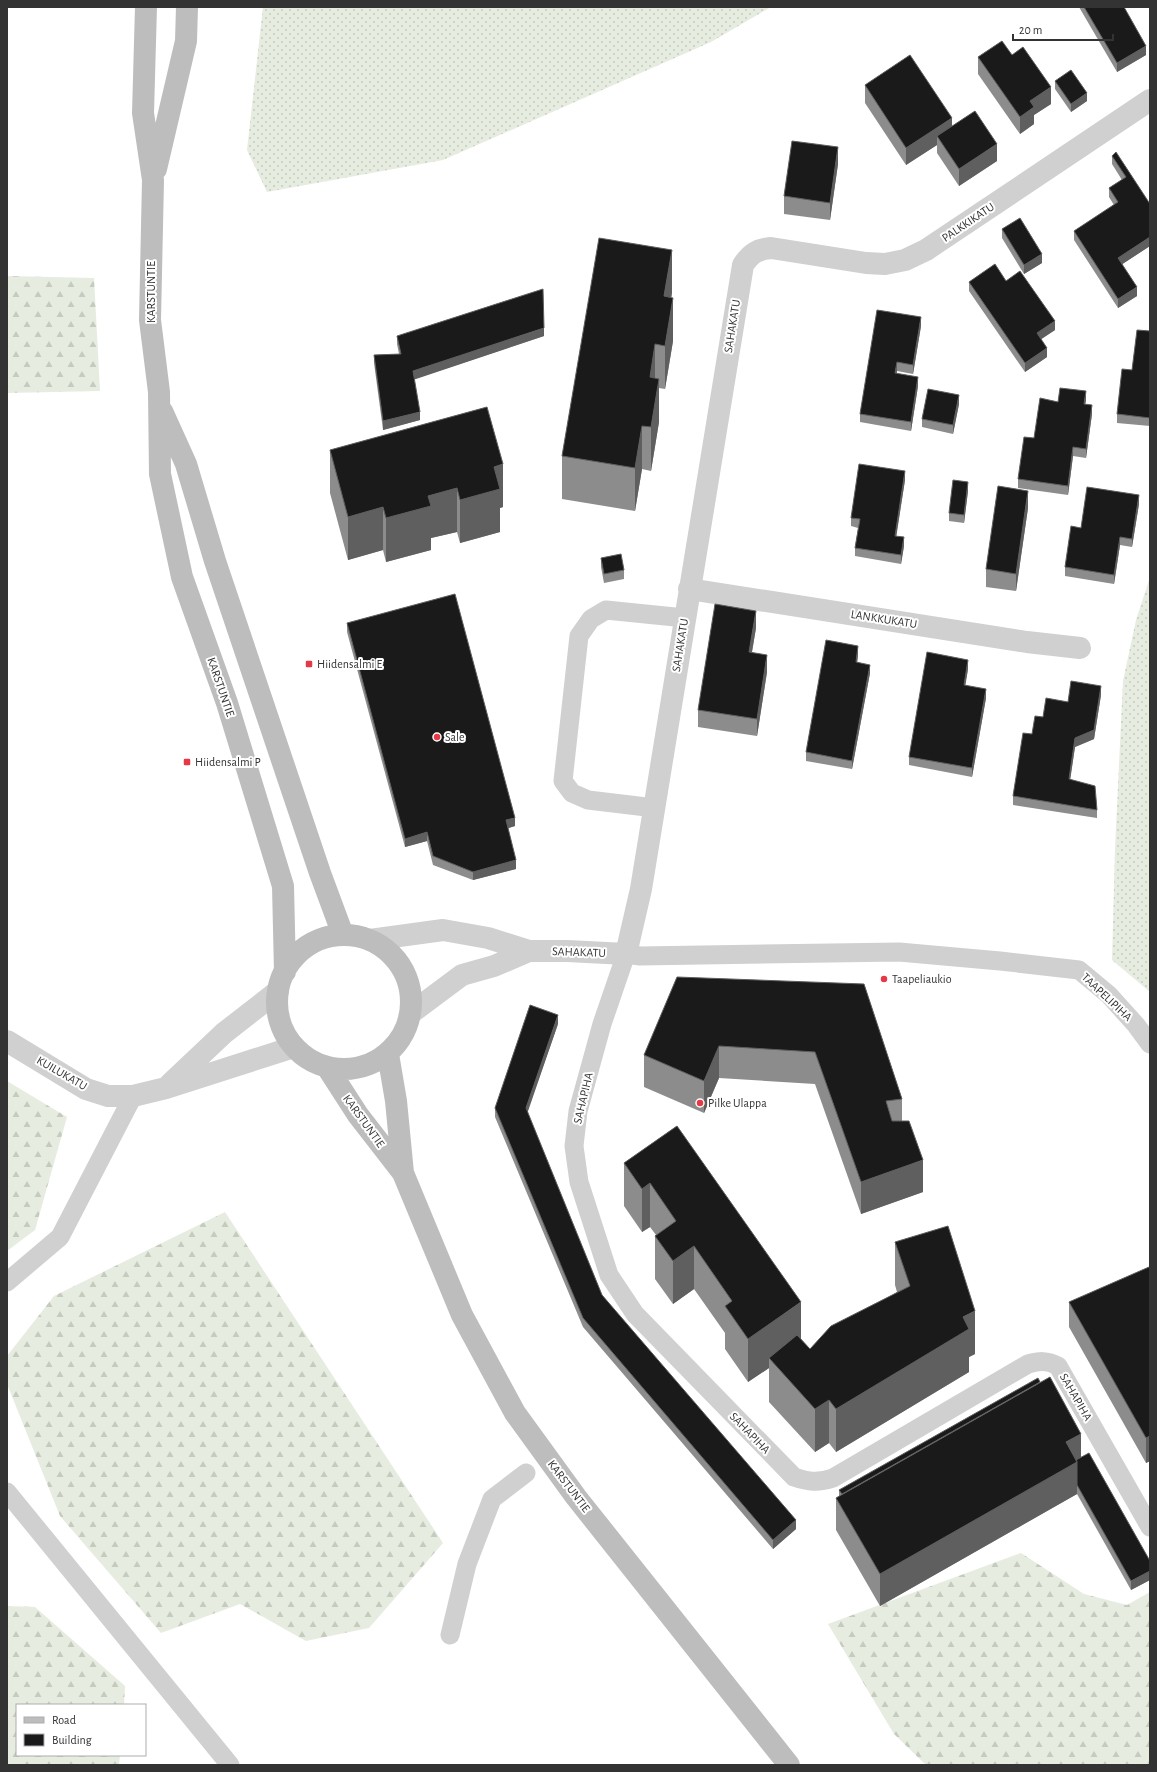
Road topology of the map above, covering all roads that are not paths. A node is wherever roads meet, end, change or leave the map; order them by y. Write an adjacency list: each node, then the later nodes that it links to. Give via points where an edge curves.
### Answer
1 (146, 7): 4 (main road, KARSTUNTIE, via 143,113)
2 (188, 7): 4 (main road, KARSTUNTIE, via 186,41)
3 (1150, 100): 5 (street, PALKKIKATU, via 926,250 905,260 885,264 866,263 771,248)
4 (154, 180): 6 (main road, KARSTUNTIE, via 150,320)
5 (761, 249): 7 (street, SAHAKATU, via 753,252 747,259 741,274)
6 (159, 403): 11 (main road, KARSTUNTIE, via 186,464 215,561); 15 (main road, KARSTUNTIE, via 160,474 182,578 227,703 283,886)
7 (689, 589): 8 (street, SAHAKATU); 9 (street, LANKKUKATU)
8 (684, 618): 10 (street, SAHAKATU); 10 (lane, via 606,610 591,619 579,636 563,780 572,793 588,800)
9 (1080, 648)
10 (655, 808): 14 (street, SAHAKATU, via 641,889)
11 (343, 935): 12 (main road); 15 (main road, via 325,938 308,945 295,957)
12 (370, 940): 13 (street, SAHAKATU, via 443,930 488,938); 16 (main road, via 389,952 403,970 411,991)
13 (529, 951): 14 (street, SAHAKATU); 16 (street, SAHAKATU, via 494,966 462,975)
14 (626, 954): 18 (lane, TAAPELIPIHA, via 640,956 899,952 1079,970 1109,995); 28 (lane, SAHAPIHA, via 602,1024 578,1111 574,1146 578,1182 610,1275 635,1314 794,1477 818,1483 833,1478 1028,1364 1050,1362 1058,1366)
15 (281, 981): 19 (main road, via 278,1011 283,1030); 22 (street, KUILUKATU)
16 (411, 1013): 20 (main road, via 406,1029)
17 (7, 1041): 23 (street, KUILUKATU, via 86,1089 108,1096)
18 (1150, 1044)
19 (294, 1047): 21 (main road, via 309,1060); 22 (street, KUILUKATU)
20 (388, 1054): 21 (main road, via 369,1065 348,1069); 24 (main road, KARSTUNTIE, via 396,1101)
21 (327, 1067): 24 (main road, KARSTUNTIE, via 358,1115)
22 (166, 1088): 23 (street, KUILUKATU)
23 (133, 1096): 25 (lane, via 60,1237)
24 (403, 1173): 31 (main road, KARSTUNTIE, via 462,1314 515,1413 576,1497)
25 (7, 1282)
26 (526, 1472): 29 (lane, via 492,1499 467,1564)
27 (7, 1492): 30 (lane)
28 (1150, 1527)
29 (450, 1635)
30 (230, 1765)
31 (789, 1765)

